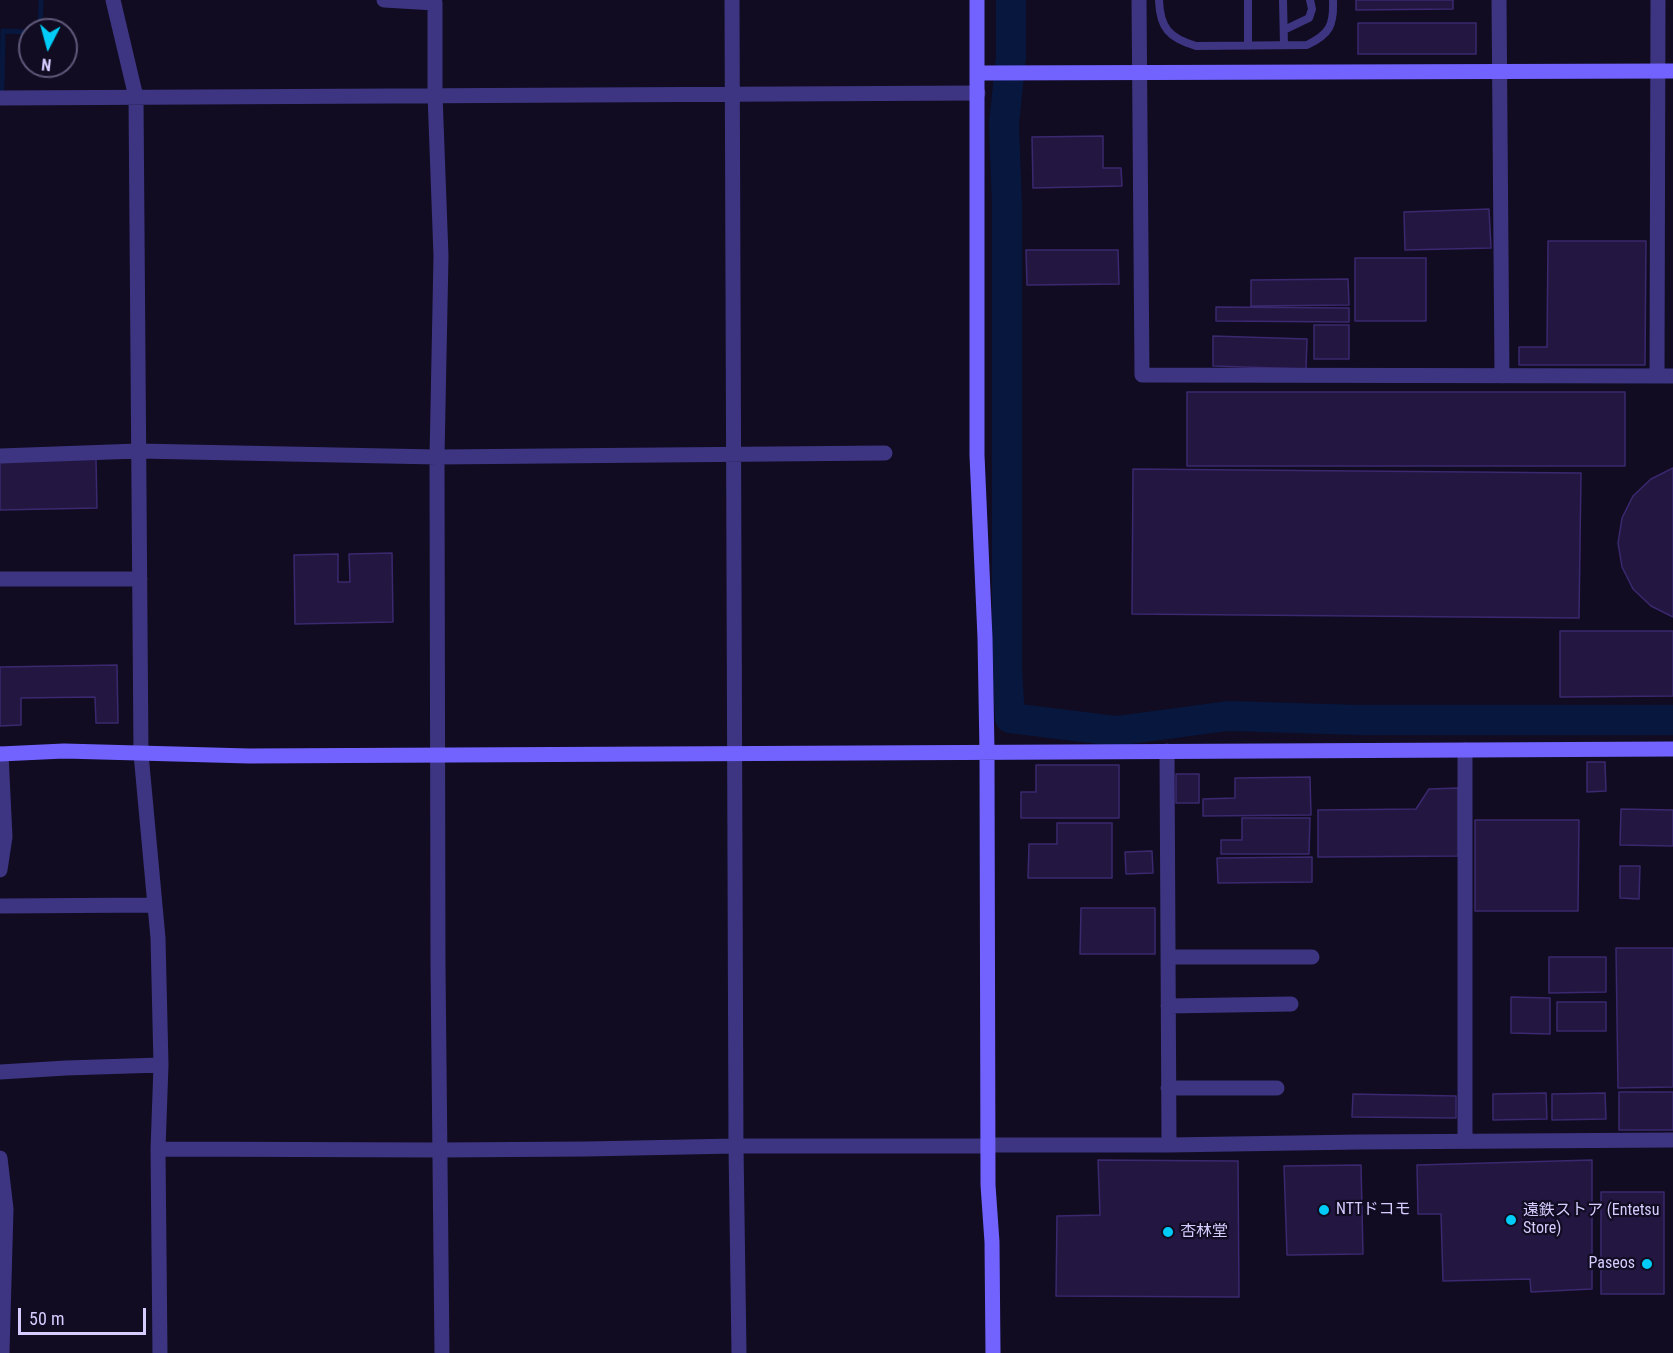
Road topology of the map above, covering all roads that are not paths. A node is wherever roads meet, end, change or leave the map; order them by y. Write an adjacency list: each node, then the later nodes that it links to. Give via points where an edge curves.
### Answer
1 (113, 0): 23 (street)
2 (384, 0): 22 (street, via 435,3)
3 (732, 0): 20 (street)
4 (977, 0): 17 (street)
5 (1138, 0): 18 (street)
6 (1159, 0): 15 (lane, via 1160,17 1168,33 1182,42 1196,46)
7 (1248, 0): 15 (lane)
8 (1283, 0): 13 (lane)
9 (1310, 0): 13 (lane, via 1309,18)
10 (1333, 0): 14 (lane, via 1332,25 1320,39 1307,45)
11 (1499, 0): 19 (street)
12 (1658, 0): 16 (street)
13 (1284, 30): 14 (lane)
14 (1284, 45): 15 (lane)
15 (1248, 46)
16 (1665, 71): 19 (street); 25 (street)
17 (978, 73): 18 (street); 21 (street)
18 (1138, 73): 19 (street); 26 (street, via 1142,375)
19 (1499, 73): 26 (street)
20 (733, 93): 21 (street); 22 (street); 31 (street)
21 (978, 93): 38 (street, via 977,455)
22 (435, 94): 23 (street); 33 (street, via 441,256)
23 (136, 97): 24 (street); 29 (street)
24 (0, 98)
25 (1665, 277): 27 (street)
26 (1502, 376): 27 (street)
27 (1657, 376): 28 (street)
28 (1673, 376)
29 (138, 451): 32 (street); 33 (street); 35 (street)
30 (885, 453): 31 (street)
31 (733, 454): 33 (street); 40 (street)
32 (0, 456)
33 (437, 457): 43 (street)
34 (0, 579): 35 (street)
35 (140, 579): 42 (street)
36 (1673, 749): 37 (street)
37 (1465, 750): 39 (street); 56 (street)
38 (987, 752): 39 (street); 40 (street); 57 (street)
39 (1167, 752): 47 (street)
40 (734, 753): 43 (street); 59 (street)
41 (0, 754): 42 (street); 44 (street, via 4,837)
42 (141, 754): 43 (street); 45 (street)
43 (438, 754): 61 (street)
44 (0, 870)
45 (155, 905): 46 (street); 51 (street)
46 (0, 906)
47 (1168, 957): 48 (street); 50 (street)
48 (1312, 957)
49 (1292, 1004): 50 (street)
50 (1168, 1006): 53 (street)
51 (161, 1065): 52 (street); 60 (street)
52 (0, 1072)
53 (1168, 1088): 54 (street); 58 (street)
54 (1277, 1088)
55 (1673, 1140): 56 (street)
56 (1465, 1142): 58 (street)
57 (997, 1145): 58 (street); 59 (street); 67 (street)
58 (1169, 1145)
59 (736, 1146): 61 (street); 66 (street)
60 (158, 1149): 61 (street); 64 (street)
61 (440, 1150): 65 (street)
62 (0, 1158): 63 (street, via 6,1209)
63 (2, 1353)
64 (160, 1353)
65 (442, 1353)
66 (739, 1353)
67 (993, 1353)

